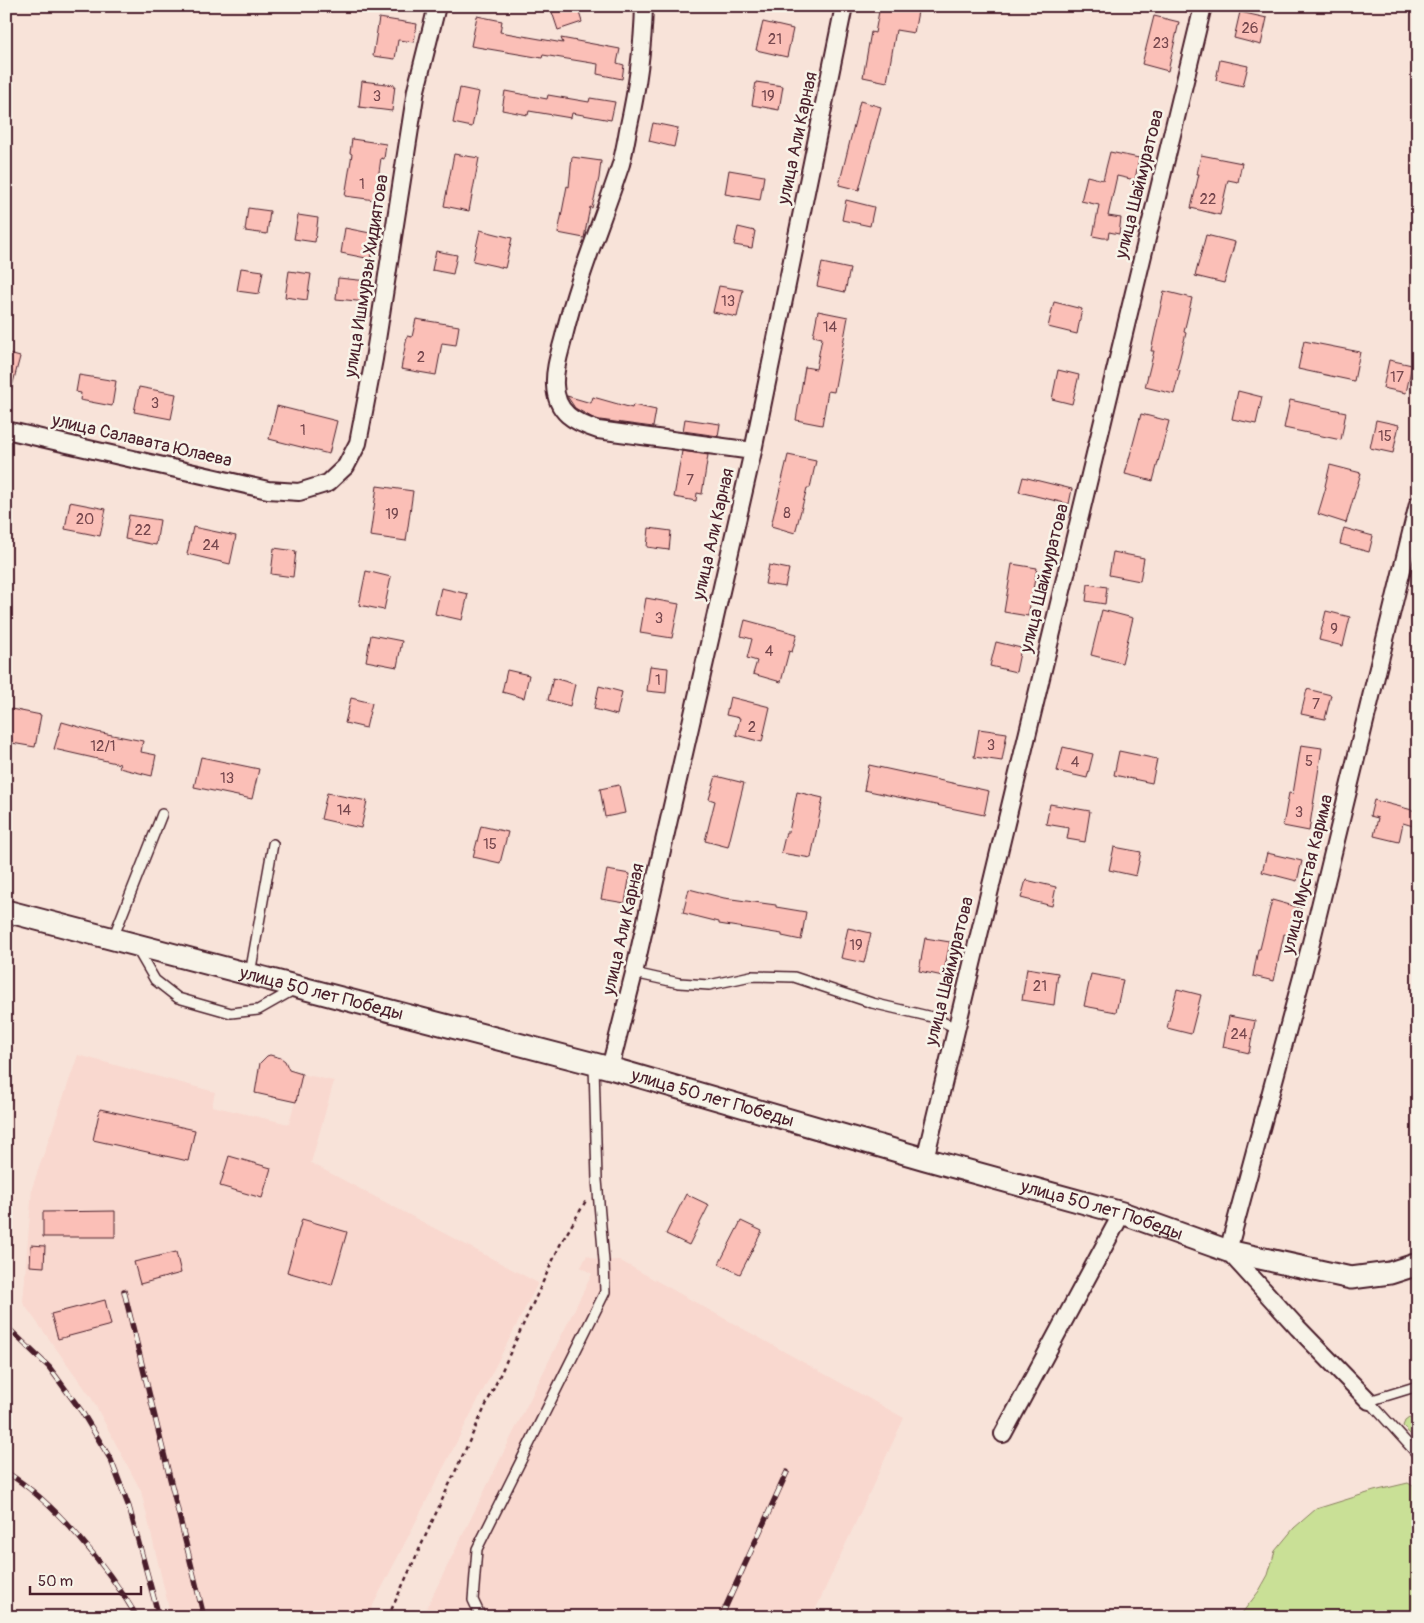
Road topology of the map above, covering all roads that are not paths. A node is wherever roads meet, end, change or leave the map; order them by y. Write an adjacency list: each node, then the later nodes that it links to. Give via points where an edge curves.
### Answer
1 (437, 6): 7 (street, улица Ишмурзы Хидиятова, via 416,90 358,442 346,466 328,483 299,492)
2 (644, 6): 6 (street, via 634,101 621,162 571,307 557,363 555,385 559,402 566,415 598,430)
3 (844, 6): 6 (street, улица Али Карная)
4 (1202, 6): 17 (street, улица Шаймуратова)
5 (6, 430): 7 (street, улица Салавата Юлаева)
6 (753, 451): 14 (street, улица Али Карная)
7 (268, 490)
8 (1418, 504): 21 (street, улица Мустая Карима, via 1310,947)
9 (162, 814): 12 (lane)
10 (273, 844): 15 (lane)
11 (6, 911): 12 (street, улица 50 лет Победы)
12 (113, 938): 13 (street, улица 50 лет Победы)
13 (135, 944): 15 (street, улица 50 лет Победы); 16 (lane, via 155,980 178,998 230,1013 258,1010)
14 (634, 973): 17 (lane, via 679,983 709,985 751,976 794,977 872,1004 932,1017); 18 (street, улица Али Карная)
15 (250, 974): 16 (street, улица 50 лет Победы)
16 (299, 987): 18 (street, улица 50 лет Победы)
17 (956, 1028): 19 (street, улица Шаймуратова)
18 (602, 1066): 19 (street, улица 50 лет Победы); 27 (lane, via 597,1180 604,1292 477,1548 473,1600)
19 (925, 1159): 20 (street, улица 50 лет Победы)
20 (1122, 1213): 21 (street, улица 50 лет Победы); 25 (street)
21 (1228, 1251): 22 (street, улица 50 лет Победы, via 1351,1278 1390,1273); 24 (street)
22 (1418, 1264)
23 (1418, 1386): 24 (lane)
24 (1368, 1401): 26 (lane)
25 (1003, 1434)
26 (1418, 1455)
27 (480, 1617)

